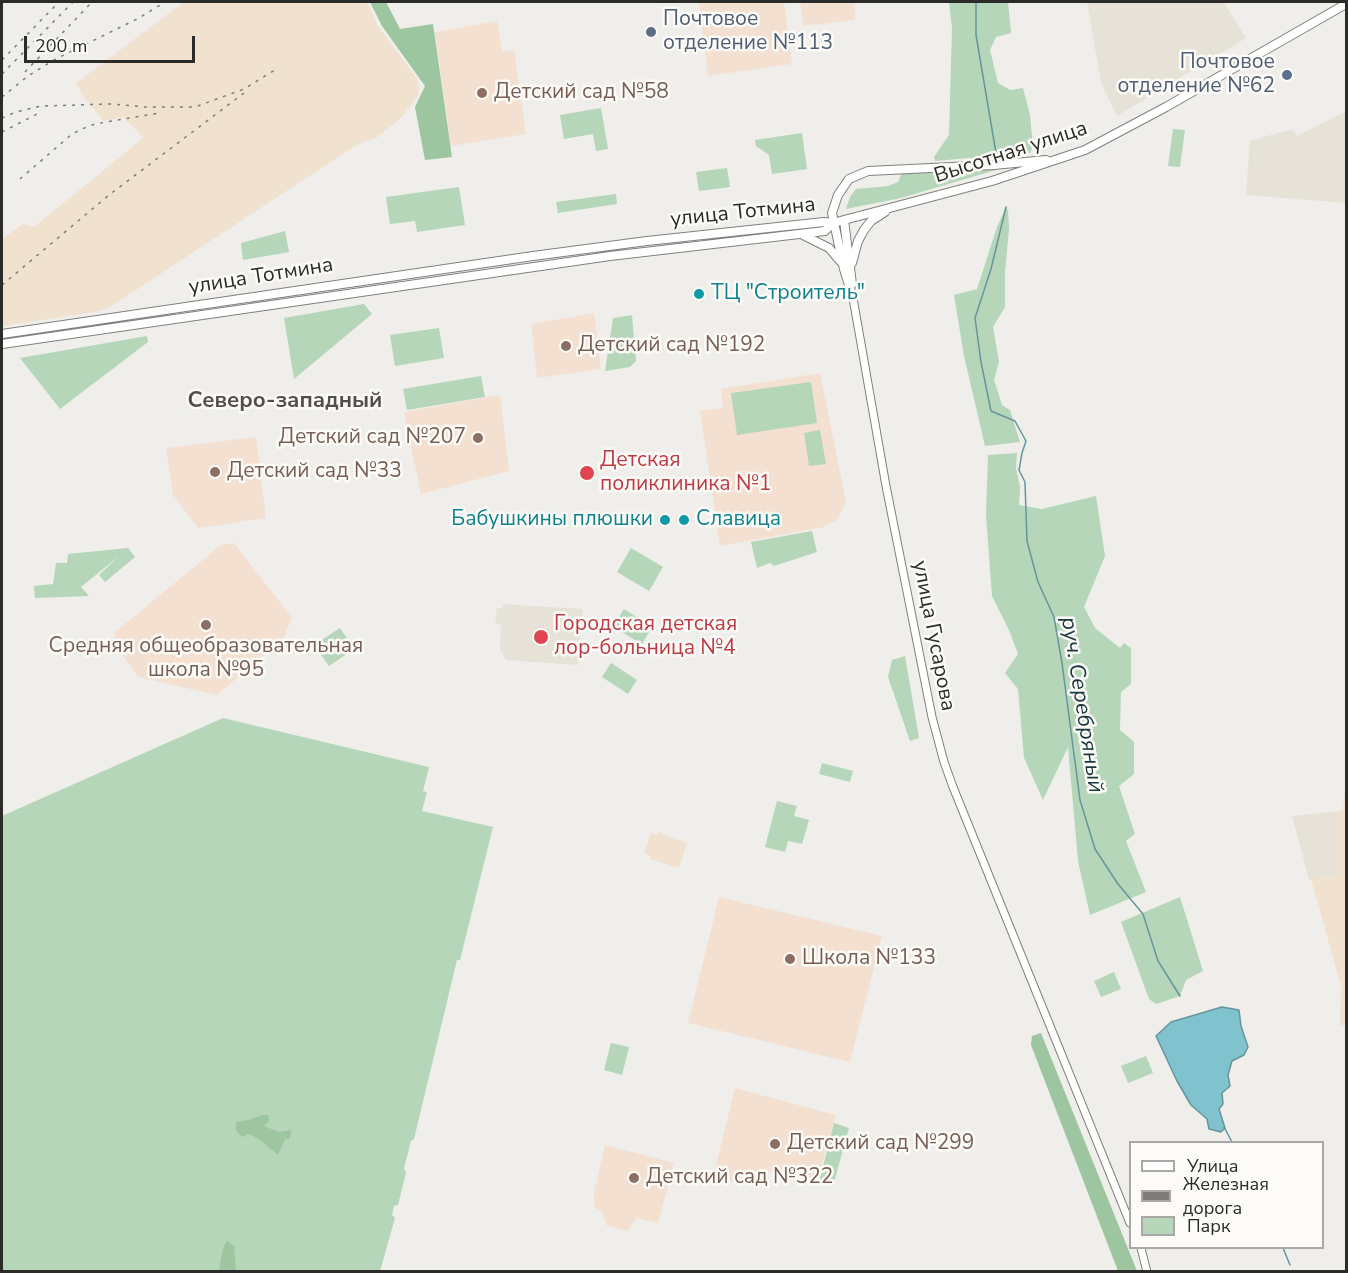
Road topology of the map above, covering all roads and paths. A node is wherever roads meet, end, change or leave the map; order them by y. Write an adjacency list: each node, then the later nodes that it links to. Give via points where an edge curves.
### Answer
1 (1347, 4): 2 (main road, Высотная улица, via 1105,141)
2 (1063, 158): 3 (main road, Высотная улица); 5 (main road, via 863,172 849,179 838,195)
3 (889, 209): 4 (main road, Высотная улица); 7 (main road, via 864,230)
4 (844, 220): 5 (main road, Высотная улица); 7 (main road)
5 (833, 224): 6 (main road, улица Тотмина, via 825,231); 7 (main road); 8 (main road, улица Тотмина, via 637,242)
6 (801, 235): 7 (main road, via 830,248); 10 (main road, улица Тотмина, via 610,256)
7 (848, 268): 11 (main road)
8 (315, 286): 9 (main road, улица Тотмина); 10 (main road, via 314,294)
9 (293, 290): 12 (main road); 13 (main road, улица Тотмина)
10 (319, 297): 12 (main road, улица Тотмина)
11 (853, 298): 15 (main road, улица Гусарова, via 886,486 938,740 952,787)
12 (293, 301): 14 (main road, улица Тотмина)
13 (2, 334)
14 (2, 344)
15 (1129, 1218)
16 (1140, 1249): 17 (main road)
17 (1147, 1272)

